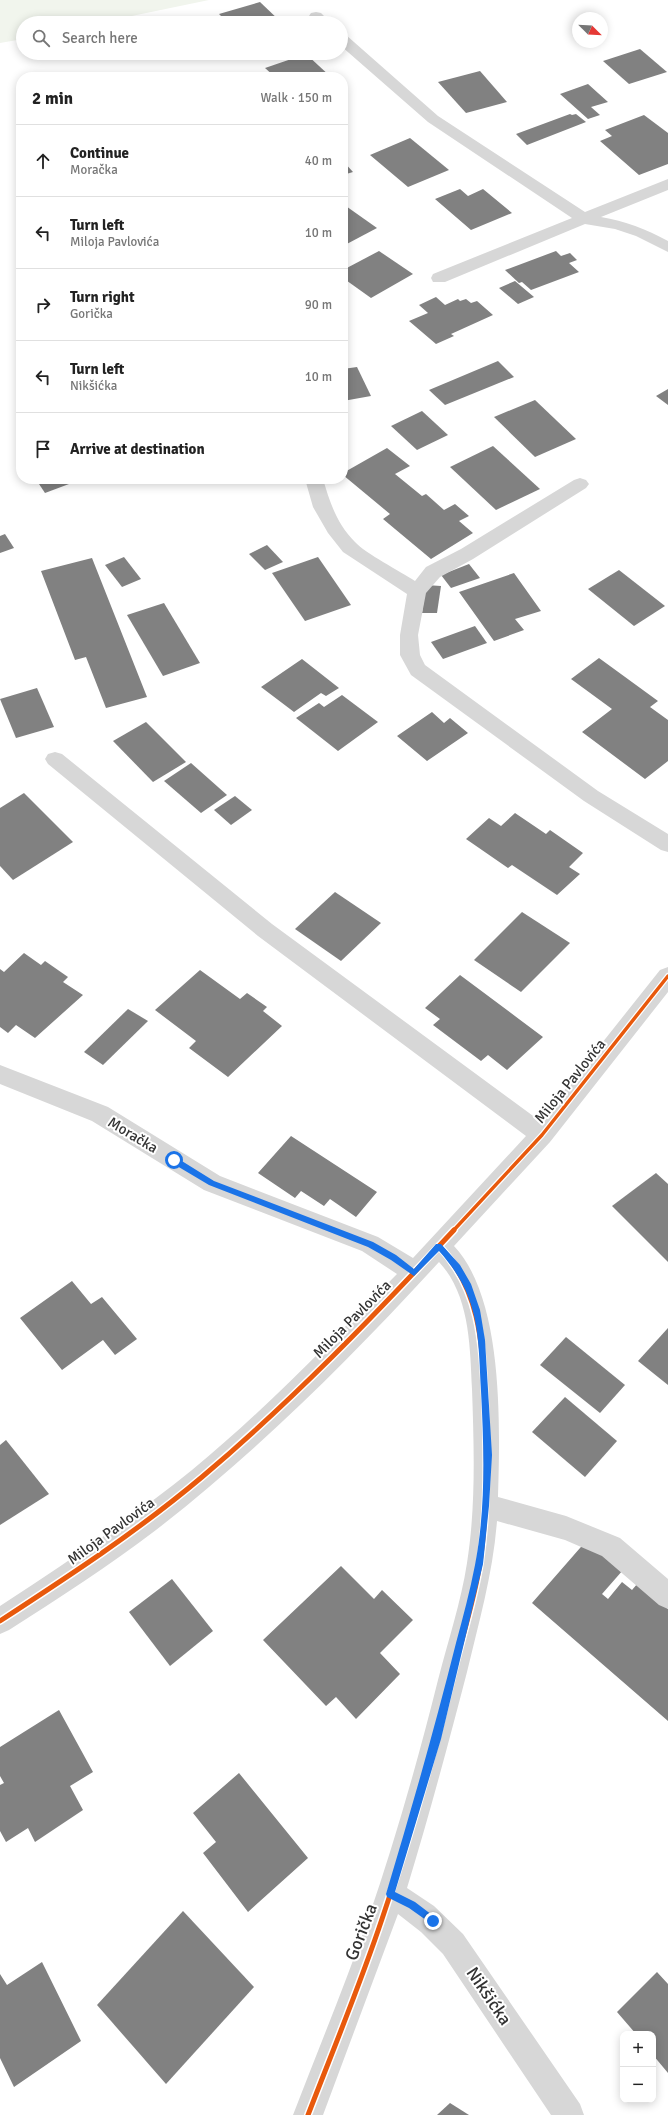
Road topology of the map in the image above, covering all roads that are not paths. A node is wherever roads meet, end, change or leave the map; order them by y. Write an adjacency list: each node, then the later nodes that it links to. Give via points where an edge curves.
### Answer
1 (348, 44): 3 (street, via 433,119)
2 (668, 184): 3 (street)
3 (584, 219): 4 (street, via 618,225 642,233); 5 (street)
4 (668, 247)
5 (439, 278)
6 (315, 484): 8 (street, via 322,507 349,548)
7 (580, 484): 8 (street, via 467,554 432,572)
8 (417, 591): 10 (street, via 409,634 410,655 418,670 591,796)
9 (55, 759): 13 (street, via 265,930)
10 (668, 844)
11 (668, 976): 13 (street, Miloja Pavlovića)
12 (0, 1074): 15 (street, Moračka, via 100,1114 212,1183 370,1244)
13 (542, 1135): 14 (street, Miloja Pavlovića)
14 (439, 1246): 15 (street, Miloja Pavlovića); 16 (street, Gorička, via 468,1284 477,1310 482,1340 488,1455)
15 (414, 1273): 18 (street, Miloja Pavlovića, via 303,1386 202,1477 94,1560)
16 (486, 1506): 17 (street, via 566,1528 611,1547); 19 (street, Gorička, via 479,1564 437,1739)
17 (668, 1596)
18 (0, 1621)
19 (390, 1894): 20 (street, Gorička); 21 (street, Nikšićka, via 412,1905 433,1921 453,1944)
20 (308, 2115)
21 (569, 2115)

